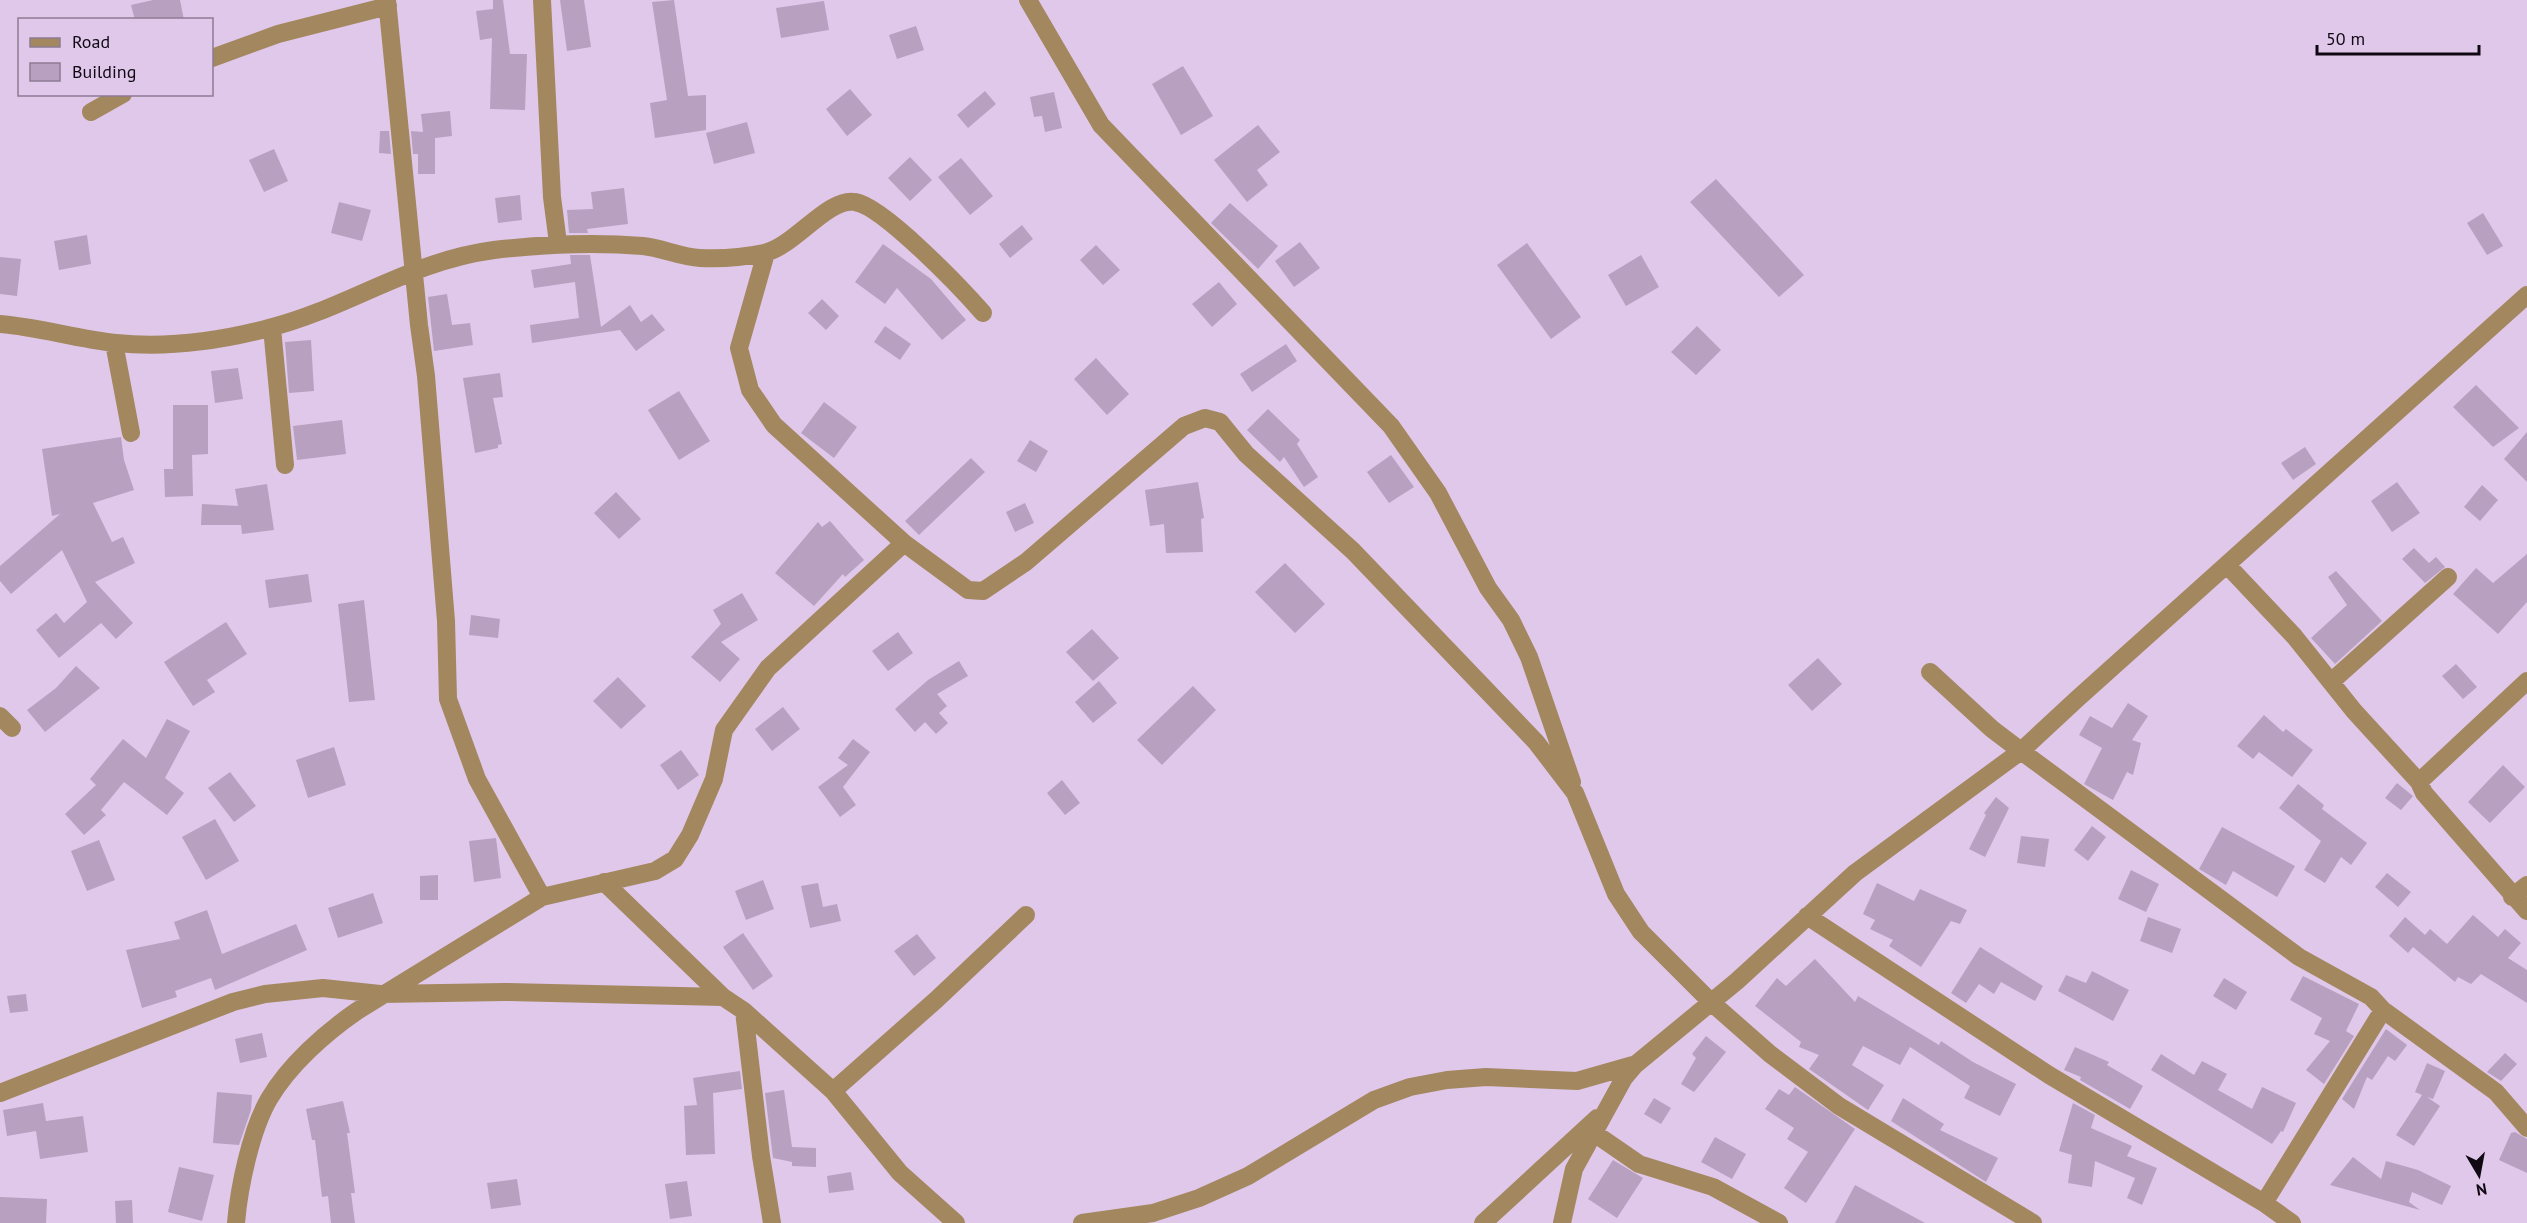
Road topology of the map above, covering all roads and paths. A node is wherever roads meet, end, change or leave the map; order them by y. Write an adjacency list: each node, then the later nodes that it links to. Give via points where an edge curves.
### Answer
1 (542, 0): 7 (street)
2 (1028, 0): 25 (street, via 1101,126 1391,426 1438,493 1529,657)
3 (388, 3): 4 (street, via 259,39); 9 (street)
4 (213, 58)
5 (120, 96): 6 (street)
6 (92, 112)
7 (558, 243): 8 (street, via 652,247 699,258); 9 (street, via 470,253)
8 (766, 253): 11 (street, via 792,241 842,203 855,201 899,231 946,272); 17 (street, via 740,348 750,390 774,425)
9 (414, 269): 13 (street); 28 (street, via 446,621 448,699 477,779)
10 (2527, 295): 18 (street)
11 (983, 313)
12 (0, 324): 14 (street)
13 (272, 328): 14 (street, via 147,345); 16 (street)
14 (114, 343): 15 (street)
15 (131, 433)
16 (285, 465)
17 (904, 543): 25 (street, via 955,584 983,591 1026,562 1184,426 1204,418 1220,422 1246,454 1353,551 1421,621 1536,742); 26 (street, via 768,668 724,730 714,779 675,859 655,871)
18 (2227, 565): 21 (street); 23 (street)
19 (2448, 577): 21 (street)
20 (1930, 672): 23 (street)
21 (2332, 681): 24 (street)
22 (2527, 681): 24 (street)
23 (2021, 752): 32 (street, via 1855,873); 36 (street, via 2299,957 2371,997)
24 (2419, 782): 29 (street, via 2424,793)
25 (1575, 793): 35 (street, via 1616,894 1641,932)
26 (604, 882): 28 (street); 34 (street)
27 (2527, 885): 29 (street)
28 (542, 897): 33 (street)
29 (2512, 897): 30 (street)
30 (2527, 911)
31 (1026, 915): 39 (street)
32 (1807, 916): 35 (street); 44 (street, via 2049,1075)
33 (380, 994): 34 (street, via 505,992); 40 (street, via 323,988 233,1002); 45 (street, via 341,1021 288,1073 269,1099 249,1155)
34 (723, 997): 37 (street)
35 (1712, 1002): 38 (street); 52 (street, via 1770,1054 1839,1106)
36 (2383, 1010): 42 (street, via 2496,1092); 44 (street)
37 (744, 1011): 39 (street); 46 (street)
38 (1635, 1065): 41 (street); 48 (street, via 1577,1081 1486,1077 1410,1087 1374,1100 1248,1176 1198,1198 1153,1213)
39 (833, 1091): 47 (street, via 900,1173)
40 (0, 1093)
41 (1608, 1108): 43 (street); 49 (street)
42 (2527, 1128)
43 (1594, 1133): 50 (street, via 1570,1178); 51 (street, via 1639,1164 1713,1187)
44 (2264, 1203): 53 (street)
45 (236, 1223)
46 (772, 1223)
47 (956, 1223)
48 (1082, 1223)
49 (1483, 1223)
50 (1562, 1223)
51 (1779, 1223)
52 (2033, 1223)
53 (2292, 1223)

